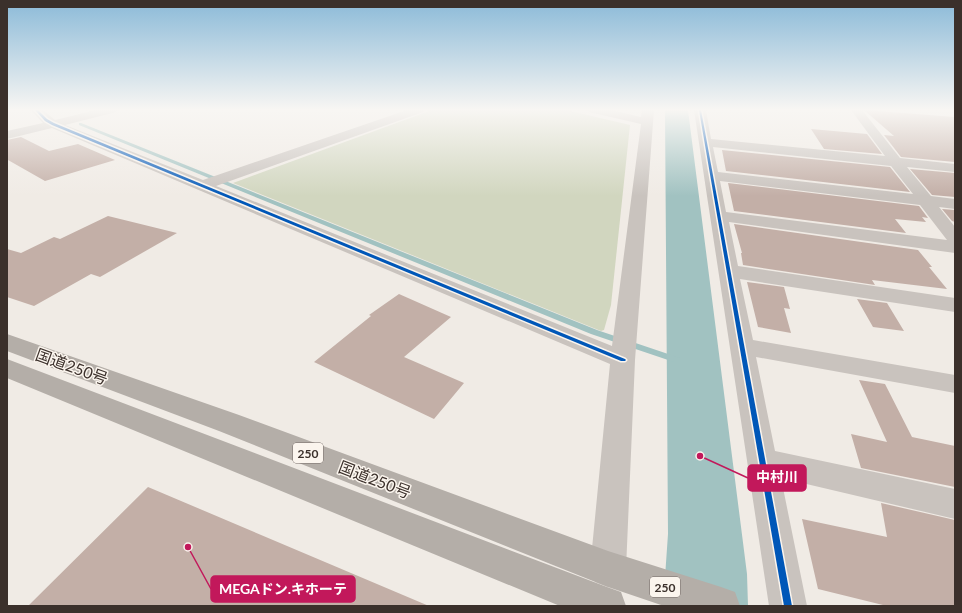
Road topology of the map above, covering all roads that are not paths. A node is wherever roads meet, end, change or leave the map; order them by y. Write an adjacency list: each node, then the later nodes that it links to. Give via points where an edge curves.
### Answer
1 (90, 139): 10 (street)
2 (337, 139): 10 (street)
3 (645, 139): 20 (street)
4 (705, 139): 6 (street)
5 (878, 139): 7 (street)
6 (706, 142): 7 (street); 9 (street)
7 (896, 163): 8 (street); 11 (street)
8 (955, 168)
9 (712, 176): 11 (street); 13 (street)
10 (204, 185): 20 (street)
11 (926, 200): 12 (street); 14 (street)
12 (955, 204)
13 (719, 216): 15 (street); 16 (street)
14 (955, 239)
15 (955, 247)
16 (729, 271): 17 (street); 19 (street)
17 (955, 305)
18 (7, 342): 25 (highway, 国道250号 / 250, via 229,423)
19 (742, 346): 22 (street); 23 (street)
20 (623, 360): 25 (street)
21 (7, 368): 26 (highway, 国道250号 / 250)
22 (955, 384)
23 (763, 461): 24 (street); 28 (street)
24 (955, 504)
25 (608, 568): 26 (street); 27 (highway, 国道250号 / 250)
26 (605, 606)
27 (721, 606)
28 (788, 606)

